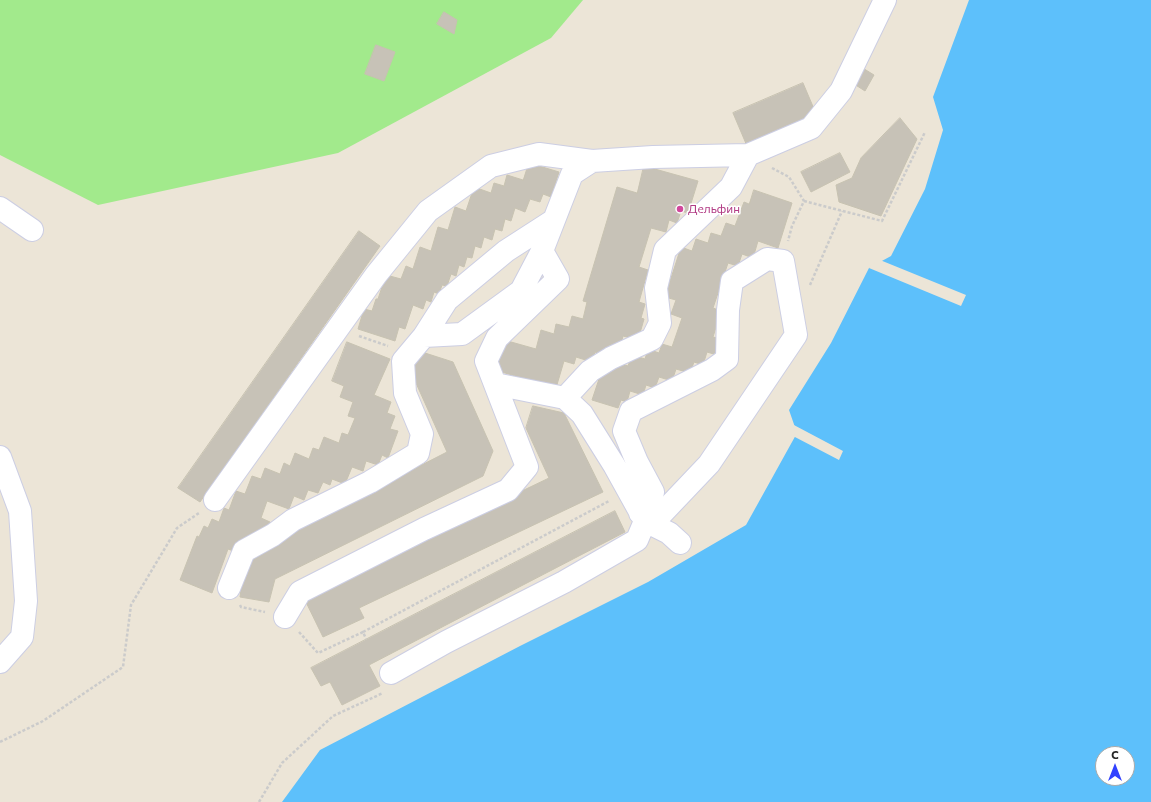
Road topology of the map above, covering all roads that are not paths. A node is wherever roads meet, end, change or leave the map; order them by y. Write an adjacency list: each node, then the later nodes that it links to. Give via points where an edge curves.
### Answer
1 (885, 0): 2 (lane, via 840,91 811,128)
2 (748, 155): 3 (lane); 10 (lane, via 731,187 665,250 656,288 660,323 652,339 590,371)
3 (592, 161): 5 (lane, via 572,174); 12 (lane, via 539,154 491,166 428,211 376,275)
4 (0, 208): 6 (lane)
5 (554, 220): 7 (lane); 8 (lane, via 506,251 447,300)
6 (32, 230)
7 (542, 251): 8 (lane, via 521,291 462,334); 9 (lane, via 558,279 498,338 486,361)
8 (424, 336): 15 (lane, via 403,361 405,393 422,434 418,453 370,482 293,520 244,551)
9 (496, 384): 10 (lane); 16 (lane, via 527,467 508,490 300,592)
10 (565, 398): 13 (lane, via 582,414)
11 (0, 457): 17 (lane, via 20,511 26,601 22,637)
12 (215, 500)
13 (646, 519): 13 (lane, via 653,492 624,432 631,411 712,370 727,359 728,310 732,280 767,259 783,261 796,335 709,464); 14 (lane); 18 (lane, via 637,540 564,582 446,642)
14 (680, 543)
15 (230, 588)
16 (285, 617)
17 (0, 662)
18 (392, 673)

